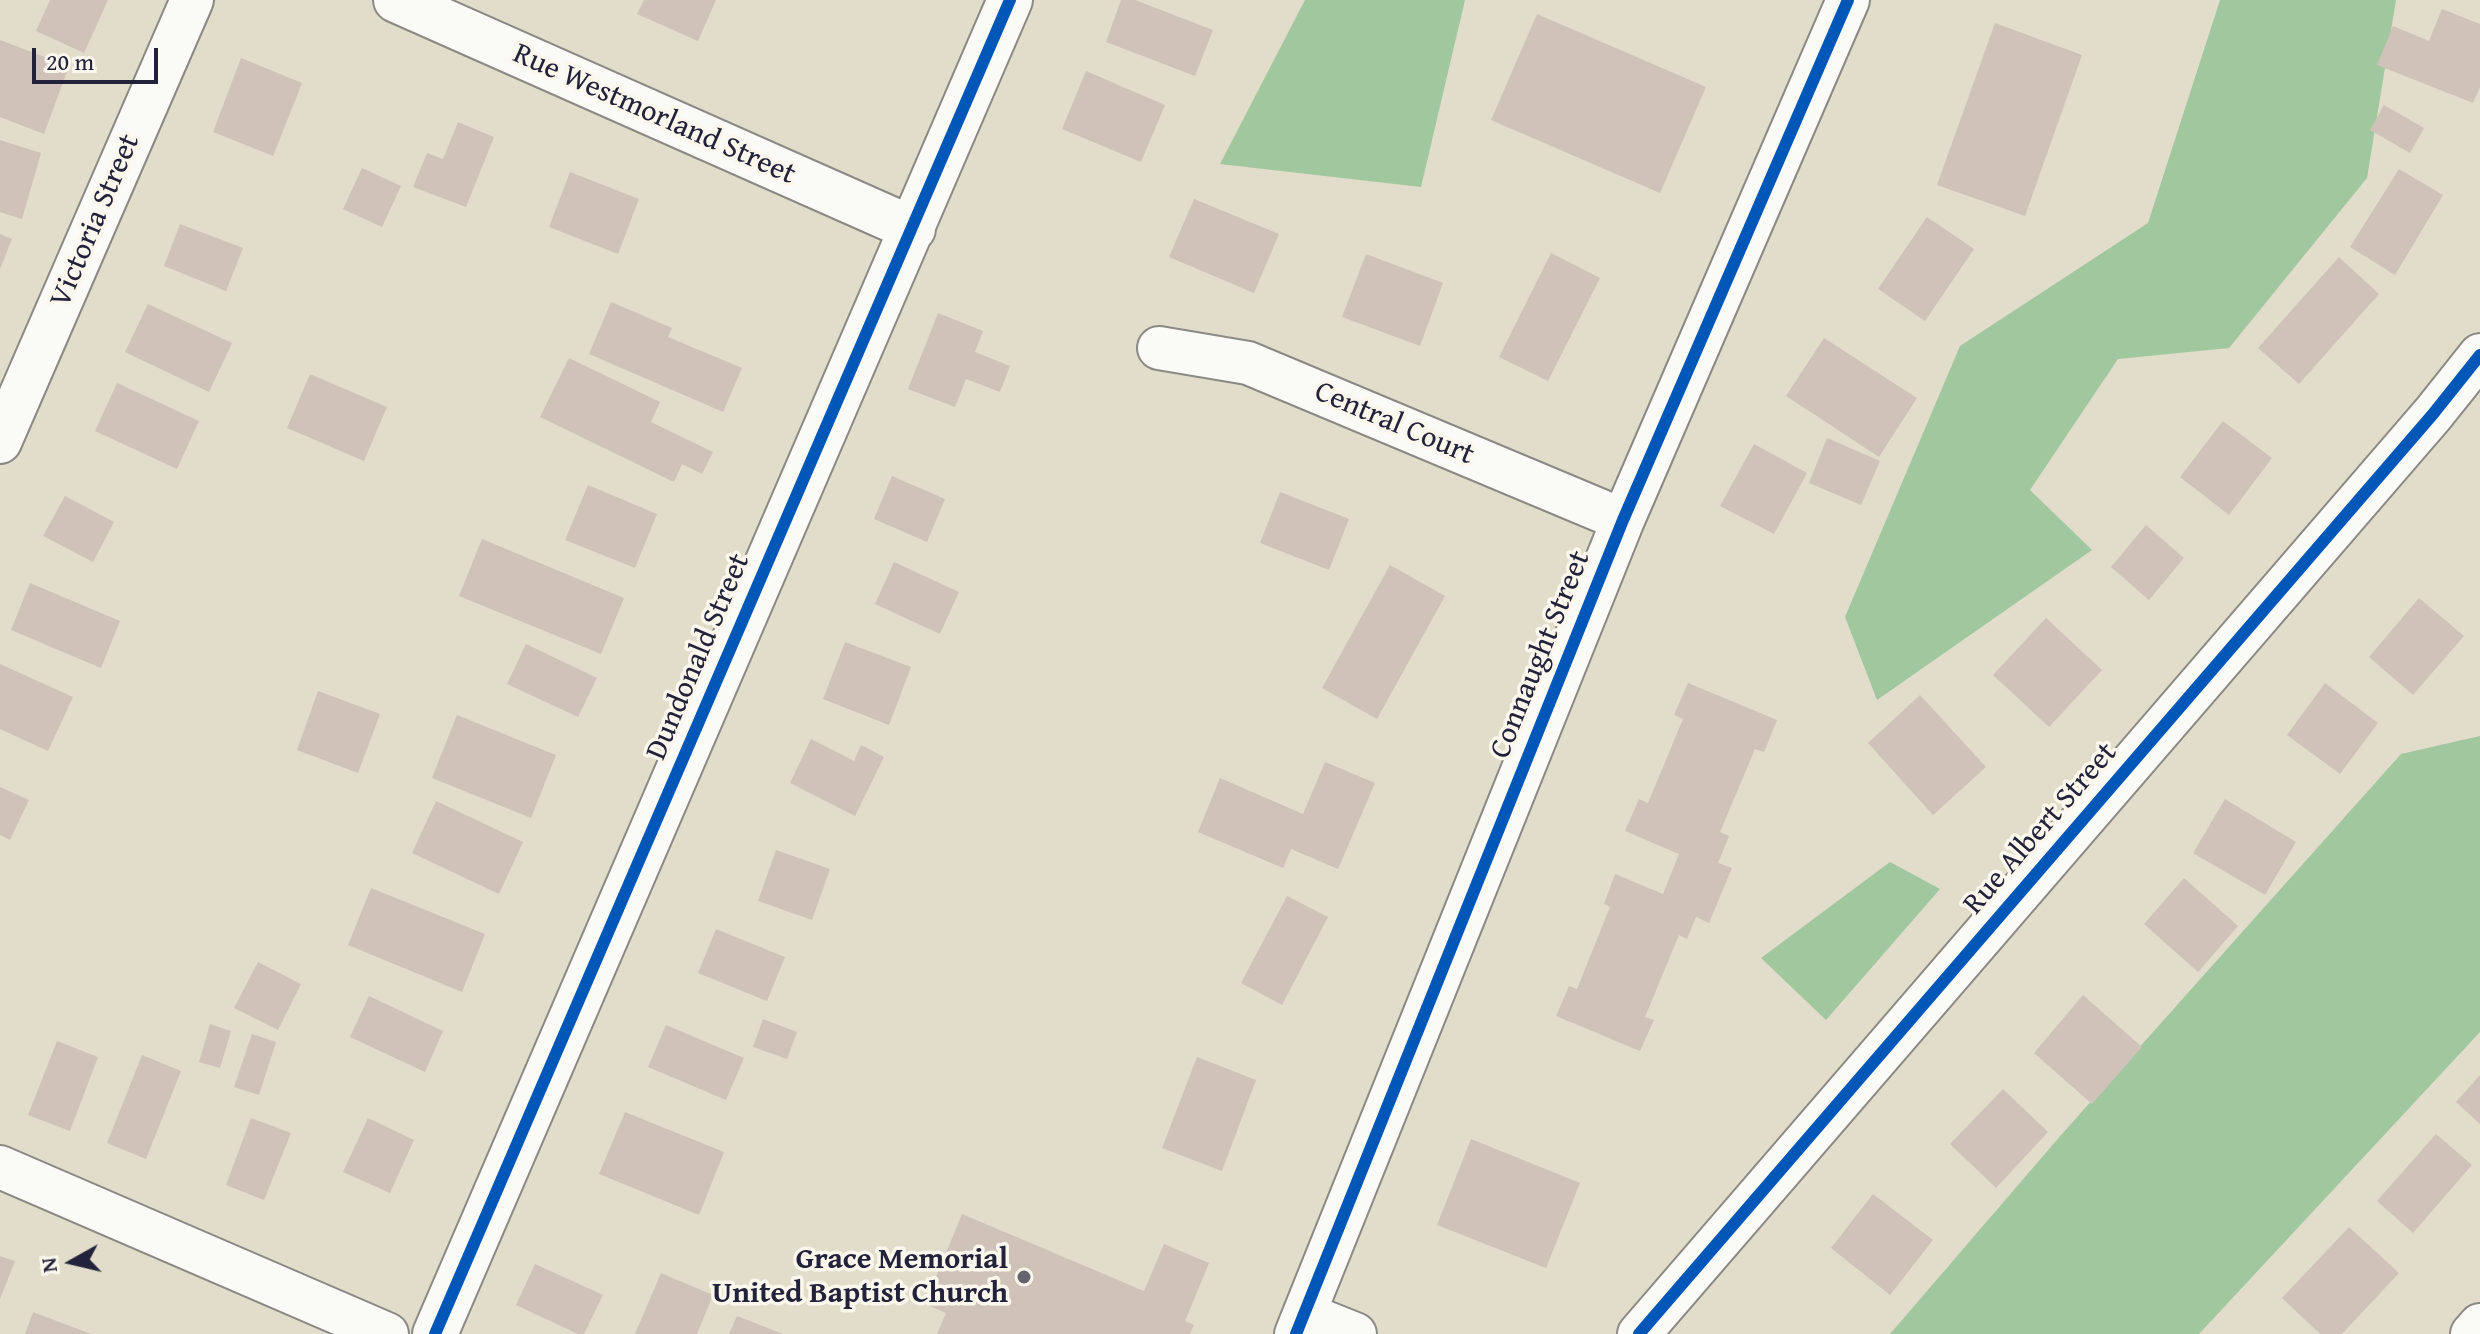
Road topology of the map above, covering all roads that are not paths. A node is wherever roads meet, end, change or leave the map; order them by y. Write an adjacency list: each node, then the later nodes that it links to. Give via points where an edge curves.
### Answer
1 (192, 0): 8 (street, Victoria Street)
2 (396, 0): 5 (street, Rue Westmorland Street)
3 (1010, 0): 5 (street, Dundonald Street)
4 (1848, 0): 9 (street, Connaught Street)
5 (913, 229): 14 (street, Dundonald Street)
6 (1159, 348): 9 (street, Central Court, via 1248,363)
7 (2480, 355): 16 (street, Rue Albert Street)
8 (0, 442)
9 (1623, 520): 11 (street, Connaught Street)
10 (0, 1167): 13 (street)
11 (1300, 1324): 15 (street)
12 (2480, 1325): 17 (street)
13 (387, 1334)
14 (435, 1334)
15 (1355, 1334)
16 (1639, 1334)
17 (2472, 1334)

